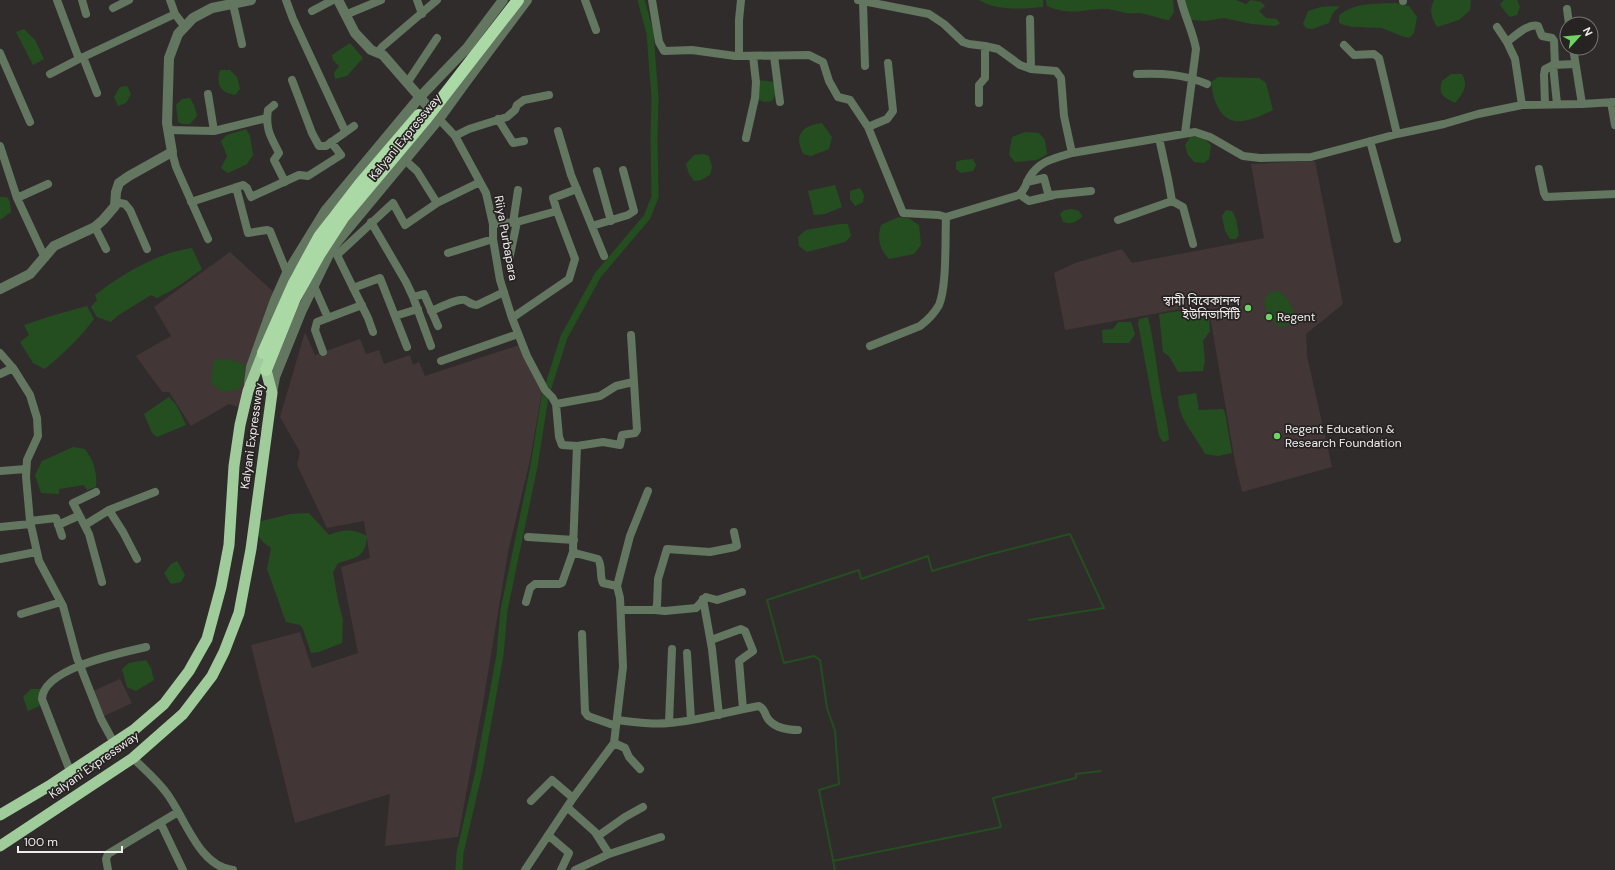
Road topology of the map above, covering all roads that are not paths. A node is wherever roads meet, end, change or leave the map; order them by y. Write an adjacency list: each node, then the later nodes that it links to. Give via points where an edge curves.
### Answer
1 (58, 0): 46 (street)
2 (82, 0): 26 (street)
3 (129, 0): 23 (street)
4 (170, 0): 27 (street)
5 (250, 0): 22 (street)
6 (286, 0): 79 (street)
7 (333, 0): 25 (street)
8 (338, 0): 29 (street)
9 (381, 0): 29 (street)
10 (417, 0): 28 (street)
11 (436, 0): 28 (street)
12 (503, 0): 61 (street, Kalyani Expressway)
13 (513, 0): 153 (highway, Kalyani Expressway, via 319,237 294,283)
14 (518, 0): 156 (highway, Kalyani Expressway, bridge, via 425,120 343,218 295,298)
15 (527, 0): 71 (street, Kalyani Expressway)
16 (585, 0): 34 (street)
17 (652, 0): 42 (street, via 659,42 664,51 692,50)
18 (741, 0): 42 (street)
19 (1182, 0): 54 (street, via 1196,49)
20 (860, 1): 39 (street, via 929,14 944,24 962,42); 50 (street)
21 (218, 3): 22 (street); 32 (street, via 193,18)
22 (233, 4): 37 (street)
23 (113, 8)
24 (1567, 9): 30 (street)
25 (312, 11)
26 (86, 14)
27 (176, 14): 32 (street); 46 (street)
28 (422, 14): 41 (street)
29 (345, 15): 41 (street, via 354,33 371,50)
30 (1568, 16)
31 (1030, 19): 51 (street)
32 (185, 27): 77 (street, via 178,34 169,58)
33 (1497, 27): 36 (street)
34 (596, 30)
35 (437, 38): 56 (street)
36 (1507, 42): 49 (street, via 1525,30 1538,26 1542,36 1554,41); 68 (street, via 1514,60)
37 (242, 44)
38 (1344, 45): 82 (street, via 1354,55 1374,54 1379,58)
39 (985, 46): 51 (street, via 998,49); 64 (street, via 985,78 979,85)
40 (0, 53): 73 (street)
41 (378, 53): 56 (street, via 383,55)
42 (739, 56): 43 (street)
43 (753, 56): 44 (street); 84 (street, via 755,98)
44 (774, 56): 62 (street); 76 (street, via 809,55 823,62 838,97 850,100)
45 (1574, 56): 48 (street)
46 (81, 58): 52 (street); 58 (street)
47 (888, 63): 76 (street, via 893,111 888,119)
48 (1575, 64): 49 (street); 67 (street)
49 (1554, 65): 65 (street, via 1544,71); 66 (street)
50 (865, 66)
51 (1030, 69): 91 (street, via 1053,70 1061,78 1064,116)
52 (50, 74)
53 (1137, 74): 54 (street)
54 (1192, 77): 57 (street); 81 (street)
55 (292, 80): 88 (street, via 315,142 319,146 326,146)
56 (407, 83): 61 (street)
57 (1207, 84)
58 (97, 94)
59 (208, 94): 78 (street)
60 (549, 95): 72 (street, via 524,100 506,117)
61 (422, 101): 71 (street); 132 (street, Kalyani Expressway, via 325,211)
62 (780, 102)
63 (1613, 102): 67 (street); 74 (street)
64 (979, 103)
65 (1546, 104): 66 (street); 68 (street)
66 (1557, 104): 67 (street)
67 (1582, 104)
68 (1522, 105): 82 (street)
69 (274, 106): 70 (street, via 268,110)
70 (267, 118): 78 (street); 96 (street, via 267,130 279,153 274,160)
71 (439, 119): 83 (street, Riiya Purbapara); 92 (street, Kalyani Expressway)
72 (498, 119): 83 (street); 86 (street, via 513,144)
73 (30, 122)
74 (1615, 125)
75 (354, 126): 79 (street)
76 (868, 127): 113 (street, via 903,213)
77 (168, 130): 78 (street); 90 (street)
78 (214, 130)
79 (345, 131): 88 (street)
80 (558, 131): 101 (street)
81 (1185, 133): 85 (street); 87 (street, via 1202,134 1238,154 1260,158 1311,157)
82 (1397, 134): 87 (street)
83 (455, 136): 97 (street, Riiya Purbapara)
84 (746, 138)
85 (1159, 138): 91 (street); 108 (street)
86 (524, 141)
87 (1370, 141): 123 (street)
88 (331, 142): 96 (street, via 341,155 308,176 299,175)
89 (0, 146): 107 (street)
90 (172, 152): 109 (street, via 119,183); 110 (street)
91 (1072, 153): 98 (street, via 1043,163 1037,167)
92 (406, 161): 111 (street, via 417,171); 127 (street, Kalyani Expressway)
93 (1539, 169): 105 (street, via 1546,197)
94 (623, 170): 115 (street, via 634,211)
95 (597, 171): 115 (street)
96 (285, 182): 100 (street, via 251,197 245,186)
97 (480, 182): 111 (street); 118 (street, Riiya Purbapara, via 486,193)
98 (1027, 182): 104 (street); 106 (street, via 1044,178 1048,193)
99 (48, 184): 107 (street)
100 (236, 187): 110 (street); 132 (street, via 248,233 270,231)
101 (576, 189): 112 (street, via 553,198); 119 (street)
102 (518, 190): 117 (street)
103 (1091, 191): 106 (street)
104 (1021, 193): 106 (street, via 1025,200 1029,201); 113 (street)
105 (1615, 194)
106 (1054, 196)
107 (17, 198): 130 (street)
108 (1172, 201): 114 (street); 124 (street, via 1183,207)
109 (115, 202): 120 (street, via 115,206); 126 (street, via 125,204 130,210)
110 (191, 202): 121 (street)
111 (437, 203): 116 (street, via 405,225 393,203)
112 (557, 211): 117 (street); 143 (street, via 575,259 569,279)
113 (946, 217): 149 (street, via 942,290 938,305 920,326)
114 (1118, 220)
115 (611, 221): 119 (street)
116 (371, 222): 127 (street); 137 (street)
117 (515, 222): 118 (street); 131 (street)
118 (493, 224): 122 (street, Riiya Purbapara)
119 (592, 226): 129 (street)
120 (95, 227): 125 (street); 130 (street, via 54,246)
121 (208, 239)
122 (493, 239): 128 (street); 136 (street, Riiya Purbapara)
123 (1397, 239)
124 (1193, 244)
125 (106, 250)
126 (147, 250)
127 (334, 252): 133 (street, Kalyani Expressway); 134 (street)
128 (448, 253)
129 (604, 256)
130 (44, 258): 135 (street, via 30,274)
131 (509, 260)
132 (287, 273): 159 (street, Kalyani Expressway, via 274,300 251,367)
133 (314, 286): 142 (street); 160 (street, Kalyani Expressway, via 275,377)
134 (353, 288): 138 (street); 141 (street, via 380,278)
135 (0, 289)
136 (504, 292): 140 (street, via 477,305 459,301); 143 (street, Riiya Purbapara)
137 (413, 297): 139 (street); 140 (street, via 424,294)
138 (362, 305): 142 (street); 145 (street)
139 (418, 309): 141 (street); 148 (street)
140 (431, 311): 144 (street)
141 (395, 316): 150 (street)
142 (328, 318): 151 (street, via 315,325)
143 (512, 318): 146 (street, Riiya Purbapara)
144 (438, 326)
145 (373, 332)
146 (518, 334): 154 (street); 161 (street, Riiya Purbapara, via 545,390)
147 (631, 335): 158 (street)
148 (431, 346)
149 (870, 346)
150 (407, 347)
151 (322, 352)
152 (0, 353): 155 (street)
153 (263, 353): 159 (highway, Kalyani Expressway)
154 (441, 361)
155 (13, 368): 157 (street); 163 (street, via 30,395 37,418 38,436 27,460)
156 (266, 370): 160 (highway)
157 (0, 374)
158 (633, 382): 161 (street, via 616,386 600,396); 162 (street, via 636,432 622,435 620,445 603,442)
159 (248, 391): 203 (highway, Kalyani Expressway, via 234,466 229,545 207,638 189,671 164,704 135,729)
160 (272, 393): 205 (highway, Kalyani Expressway, via 251,550 239,613 212,676 183,714)
161 (554, 401): 162 (street, via 561,444)
162 (577, 446): 177 (street)
163 (26, 469): 164 (street); 170 (street)
164 (0, 471)
165 (648, 491): 183 (street, via 630,536)
166 (96, 492): 169 (street, via 73,502)
167 (155, 492): 168 (street)
168 (109, 510): 171 (street); 181 (street)
169 (78, 516): 171 (street); 172 (street)
170 (30, 522): 172 (street, via 56,518); 173 (street); 178 (street)
171 (84, 524): 182 (street)
172 (58, 525): 175 (street)
173 (0, 527)
174 (734, 532): 189 (street, via 737,546 735,547 710,552 667,549 658,579)
175 (62, 536)
176 (528, 537): 177 (street)
177 (574, 540): 179 (street)
178 (36, 552): 180 (street); 186 (street, via 38,561)
179 (573, 552): 183 (street, via 598,560 601,564 603,583); 187 (street, via 562,583 535,584 530,588)
180 (0, 559)
181 (137, 559)
182 (102, 582)
183 (617, 586): 188 (street)
184 (742, 592): 185 (street, via 717,600 708,597)
185 (703, 599): 189 (street, via 696,608); 192 (street)
186 (61, 602): 190 (street); 196 (street)
187 (526, 602)
188 (621, 610): 189 (street); 200 (street, via 623,667)
189 (655, 610)
190 (21, 614)
191 (582, 634): 200 (street, via 585,712 588,716)
192 (711, 640): 197 (street, via 741,629 745,631 753,651 739,661); 198 (street)
193 (146, 647): 196 (street)
194 (672, 649): 201 (street)
195 (688, 653): 199 (street)
196 (80, 665): 203 (street, via 101,720); 207 (street, via 56,678 42,696)
197 (743, 709): 198 (street); 202 (street, via 761,707 769,721 785,729)
198 (719, 715): 199 (street)
199 (691, 720): 201 (street)
200 (617, 723): 201 (street); 204 (street)
201 (669, 723)
202 (798, 730)
203 (114, 742): 207 (highway, Kalyani Expressway)
204 (614, 743): 206 (street, via 625,748); 208 (street)
205 (133, 758): 212 (street, via 165,791); 218 (highway, Kalyani Expressway)
206 (640, 769)
207 (70, 771): 213 (highway, Kalyani Expressway)
208 (573, 798): 209 (street, via 552,780); 210 (street)
209 (530, 801)
210 (567, 807): 215 (street); 216 (street)
211 (643, 807): 216 (street)
212 (178, 812): 214 (street); 222 (street, via 207,856 220,868)
213 (0, 815)
214 (160, 824): 220 (street, via 108,854); 221 (street)
215 (548, 835): 223 (street); 224 (street, via 569,854)
216 (598, 836): 219 (street)
217 (661, 837): 219 (street)
218 (0, 846)
219 (608, 854): 225 (street)
220 (108, 870)
221 (183, 870)
222 (233, 870)
223 (525, 870)
224 (561, 870)
225 (574, 870)

